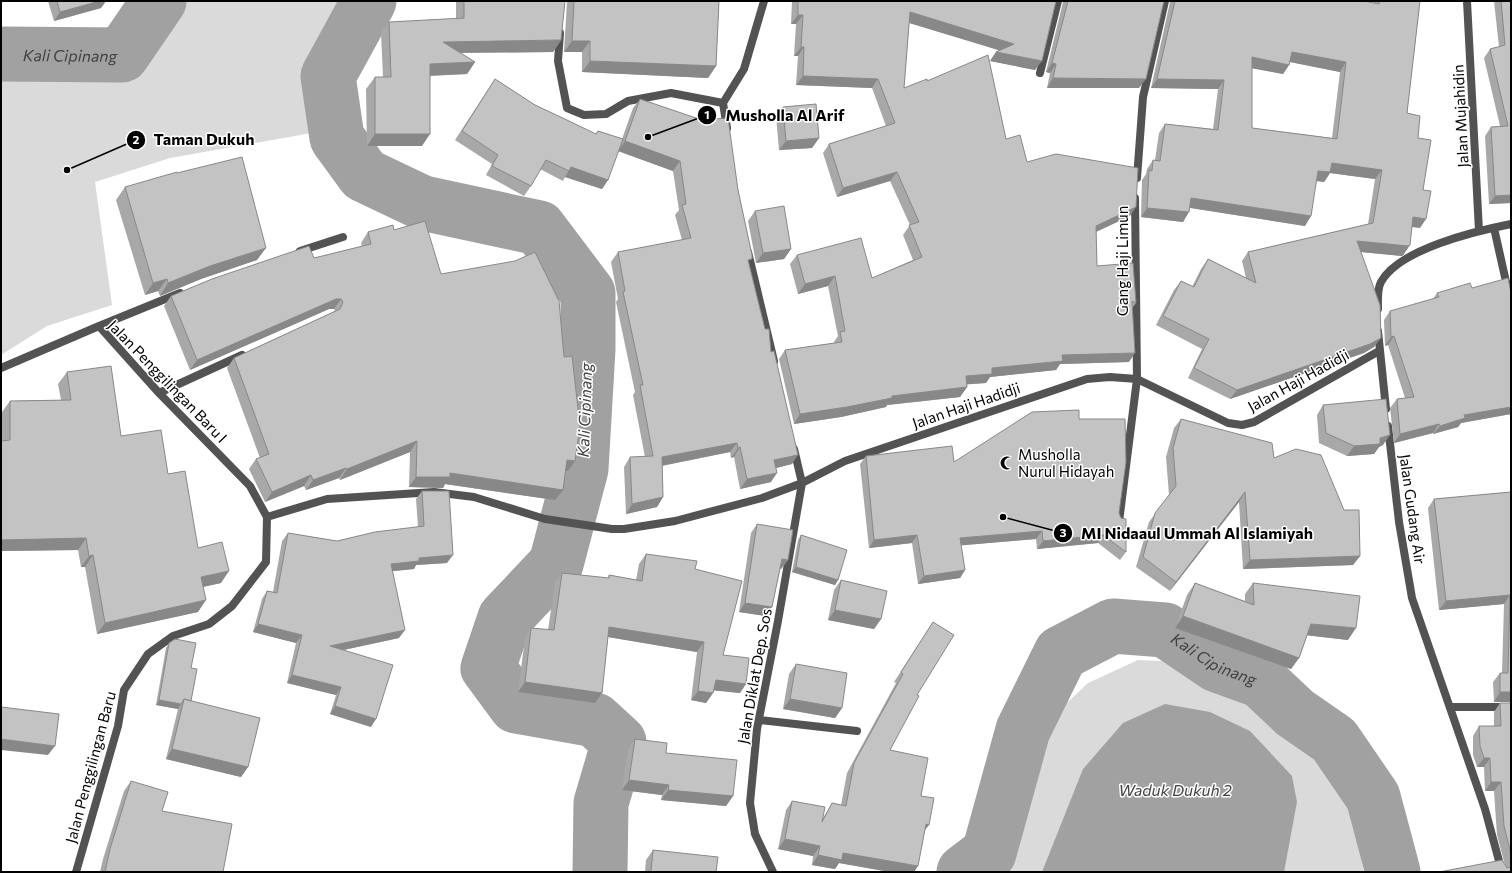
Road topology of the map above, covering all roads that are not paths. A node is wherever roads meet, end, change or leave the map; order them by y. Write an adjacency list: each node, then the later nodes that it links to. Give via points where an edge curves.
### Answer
1 (764, 1): 7 (street, via 744,69)
2 (1058, 1): 6 (street)
3 (1165, 1): 22 (street, Gang Haji Limun, via 1143,97 1136,188)
4 (1468, 1): 11 (street, Jalan Mujahidin)
5 (561, 24): 7 (street, via 558,61 567,108 584,115 606,114 628,101 671,93)
6 (1040, 73)
7 (723, 103): 8 (street)
8 (728, 134)
9 (1511, 224): 10 (street, Jalan Gudang Air)
10 (1494, 228): 11 (street, Jalan Gudang Air); 16 (street)
11 (1479, 231): 19 (street, Jalan Gudang Air, via 1420,251 1397,264 1381,282 1378,296)
12 (343, 237): 14 (street)
13 (747, 245): 21 (street)
14 (291, 254)
15 (188, 290): 17 (street)
16 (1511, 304)
17 (99, 326): 20 (street, Jalan Penggilingan Baru I); 23 (street, Jalan Penggilingan Baru I)
18 (252, 350): 23 (street)
19 (1379, 351): 22 (street, Jalan Haji Hadidji, via 1254,422 1242,425 1228,423); 28 (street, Jalan Gudang Air, via 1399,522 1412,598)
20 (1, 368)
21 (775, 368)
22 (1137, 379): 25 (street, Jalan Haji Hadidji, via 1110,377 1087,380 845,461); 27 (street, Gang Haji Limun)
23 (159, 393): 26 (street, Jalan Penggilingan Baru I, via 250,486)
24 (791, 437): 25 (street)
25 (802, 483): 26 (street, Jalan Haji Hadidji, via 762,498 676,521 612,530 545,519 474,497 434,492 327,499); 30 (street, Jalan Diklat Dep. Sos)
26 (267, 517): 32 (street, Jalan Penggilingan Baru, via 266,562 232,606 209,624 174,636 148,654 124,690 118,726)
27 (1119, 522)
28 (1450, 706): 29 (street); 34 (street, Jalan Gudang Air, via 1485,809)
29 (1511, 707)
30 (758, 720): 31 (street); 33 (street, Jalan Diklat Dep. Sos, via 750,803 755,834)
31 (857, 731)
32 (76, 872)
33 (773, 872)
34 (1502, 872)

